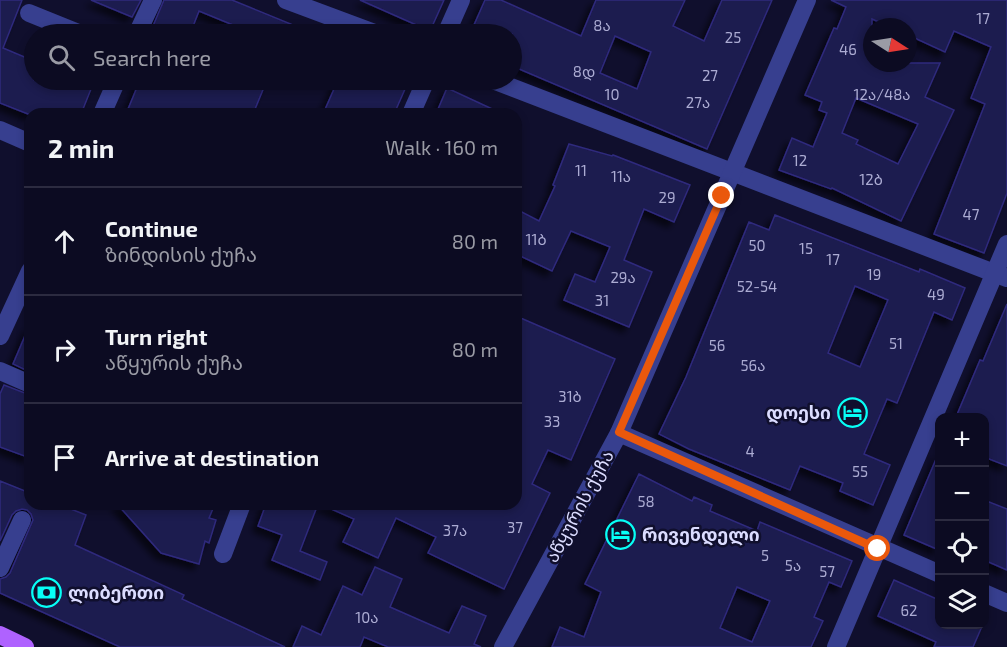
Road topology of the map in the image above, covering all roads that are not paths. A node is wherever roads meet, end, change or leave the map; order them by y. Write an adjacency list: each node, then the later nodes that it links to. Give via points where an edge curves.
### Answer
1 (153, 0): 7 (street)
2 (286, 0): 8 (street)
3 (461, 0): 9 (street)
4 (807, 0): 17 (street, აწყურის ქუჩა)
5 (29, 13): 6 (street)
6 (56, 24)
7 (142, 24)
8 (350, 24)
9 (450, 24)
10 (113, 90): 13 (street)
11 (422, 90): 14 (street)
12 (519, 90): 17 (street)
13 (105, 108)
14 (414, 108)
15 (0, 130): 16 (street)
16 (24, 140)
17 (732, 173): 19 (street); 24 (street, აწყურის ქუჩა)
18 (1007, 244): 19 (street)
19 (1001, 276): 27 (street)
20 (24, 284): 21 (street)
21 (0, 336)
22 (0, 371): 23 (street)
23 (24, 381)
24 (619, 432): 27 (street); 35 (street, აწყურის ქუჩა)
25 (240, 510): 28 (street)
26 (22, 520): 29 (street)
27 (878, 549): 30 (street); 36 (street)
28 (223, 554)
29 (0, 568)
30 (935, 572)
31 (989, 595): 32 (street)
32 (1007, 603)
33 (0, 635): 34 (main road)
34 (25, 647)
35 (503, 647)
36 (836, 647)

